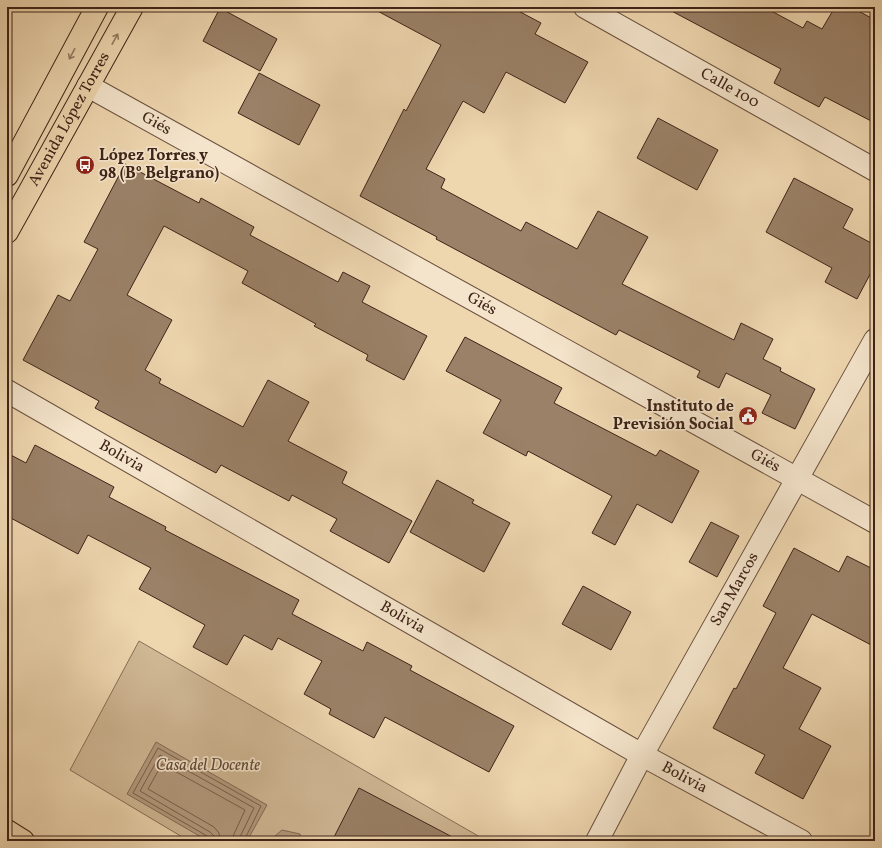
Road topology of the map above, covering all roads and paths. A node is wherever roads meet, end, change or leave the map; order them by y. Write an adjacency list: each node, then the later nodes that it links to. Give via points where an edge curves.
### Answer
1 (97, 7): 6 (main road, Avenida López Torres, one-way to 6)
2 (132, 7): 4 (main road, Avenida López Torres, one-way to 2)
3 (585, 7): 5 (street, Calle 100)
4 (88, 86): 7 (main road, Avenida López Torres); 10 (street, Giés)
5 (875, 170)
6 (7, 175)
7 (7, 232)
8 (875, 340): 10 (street, San Marcos)
9 (7, 391): 12 (street, Bolivia)
10 (796, 478): 11 (street, Giés); 12 (street, San Marcos)
11 (875, 522)
12 (642, 755): 15 (street, San Marcos); 16 (street, Bolivia)
13 (7, 831): 14 (main road)
14 (24, 841)
15 (597, 841)
16 (801, 841)

